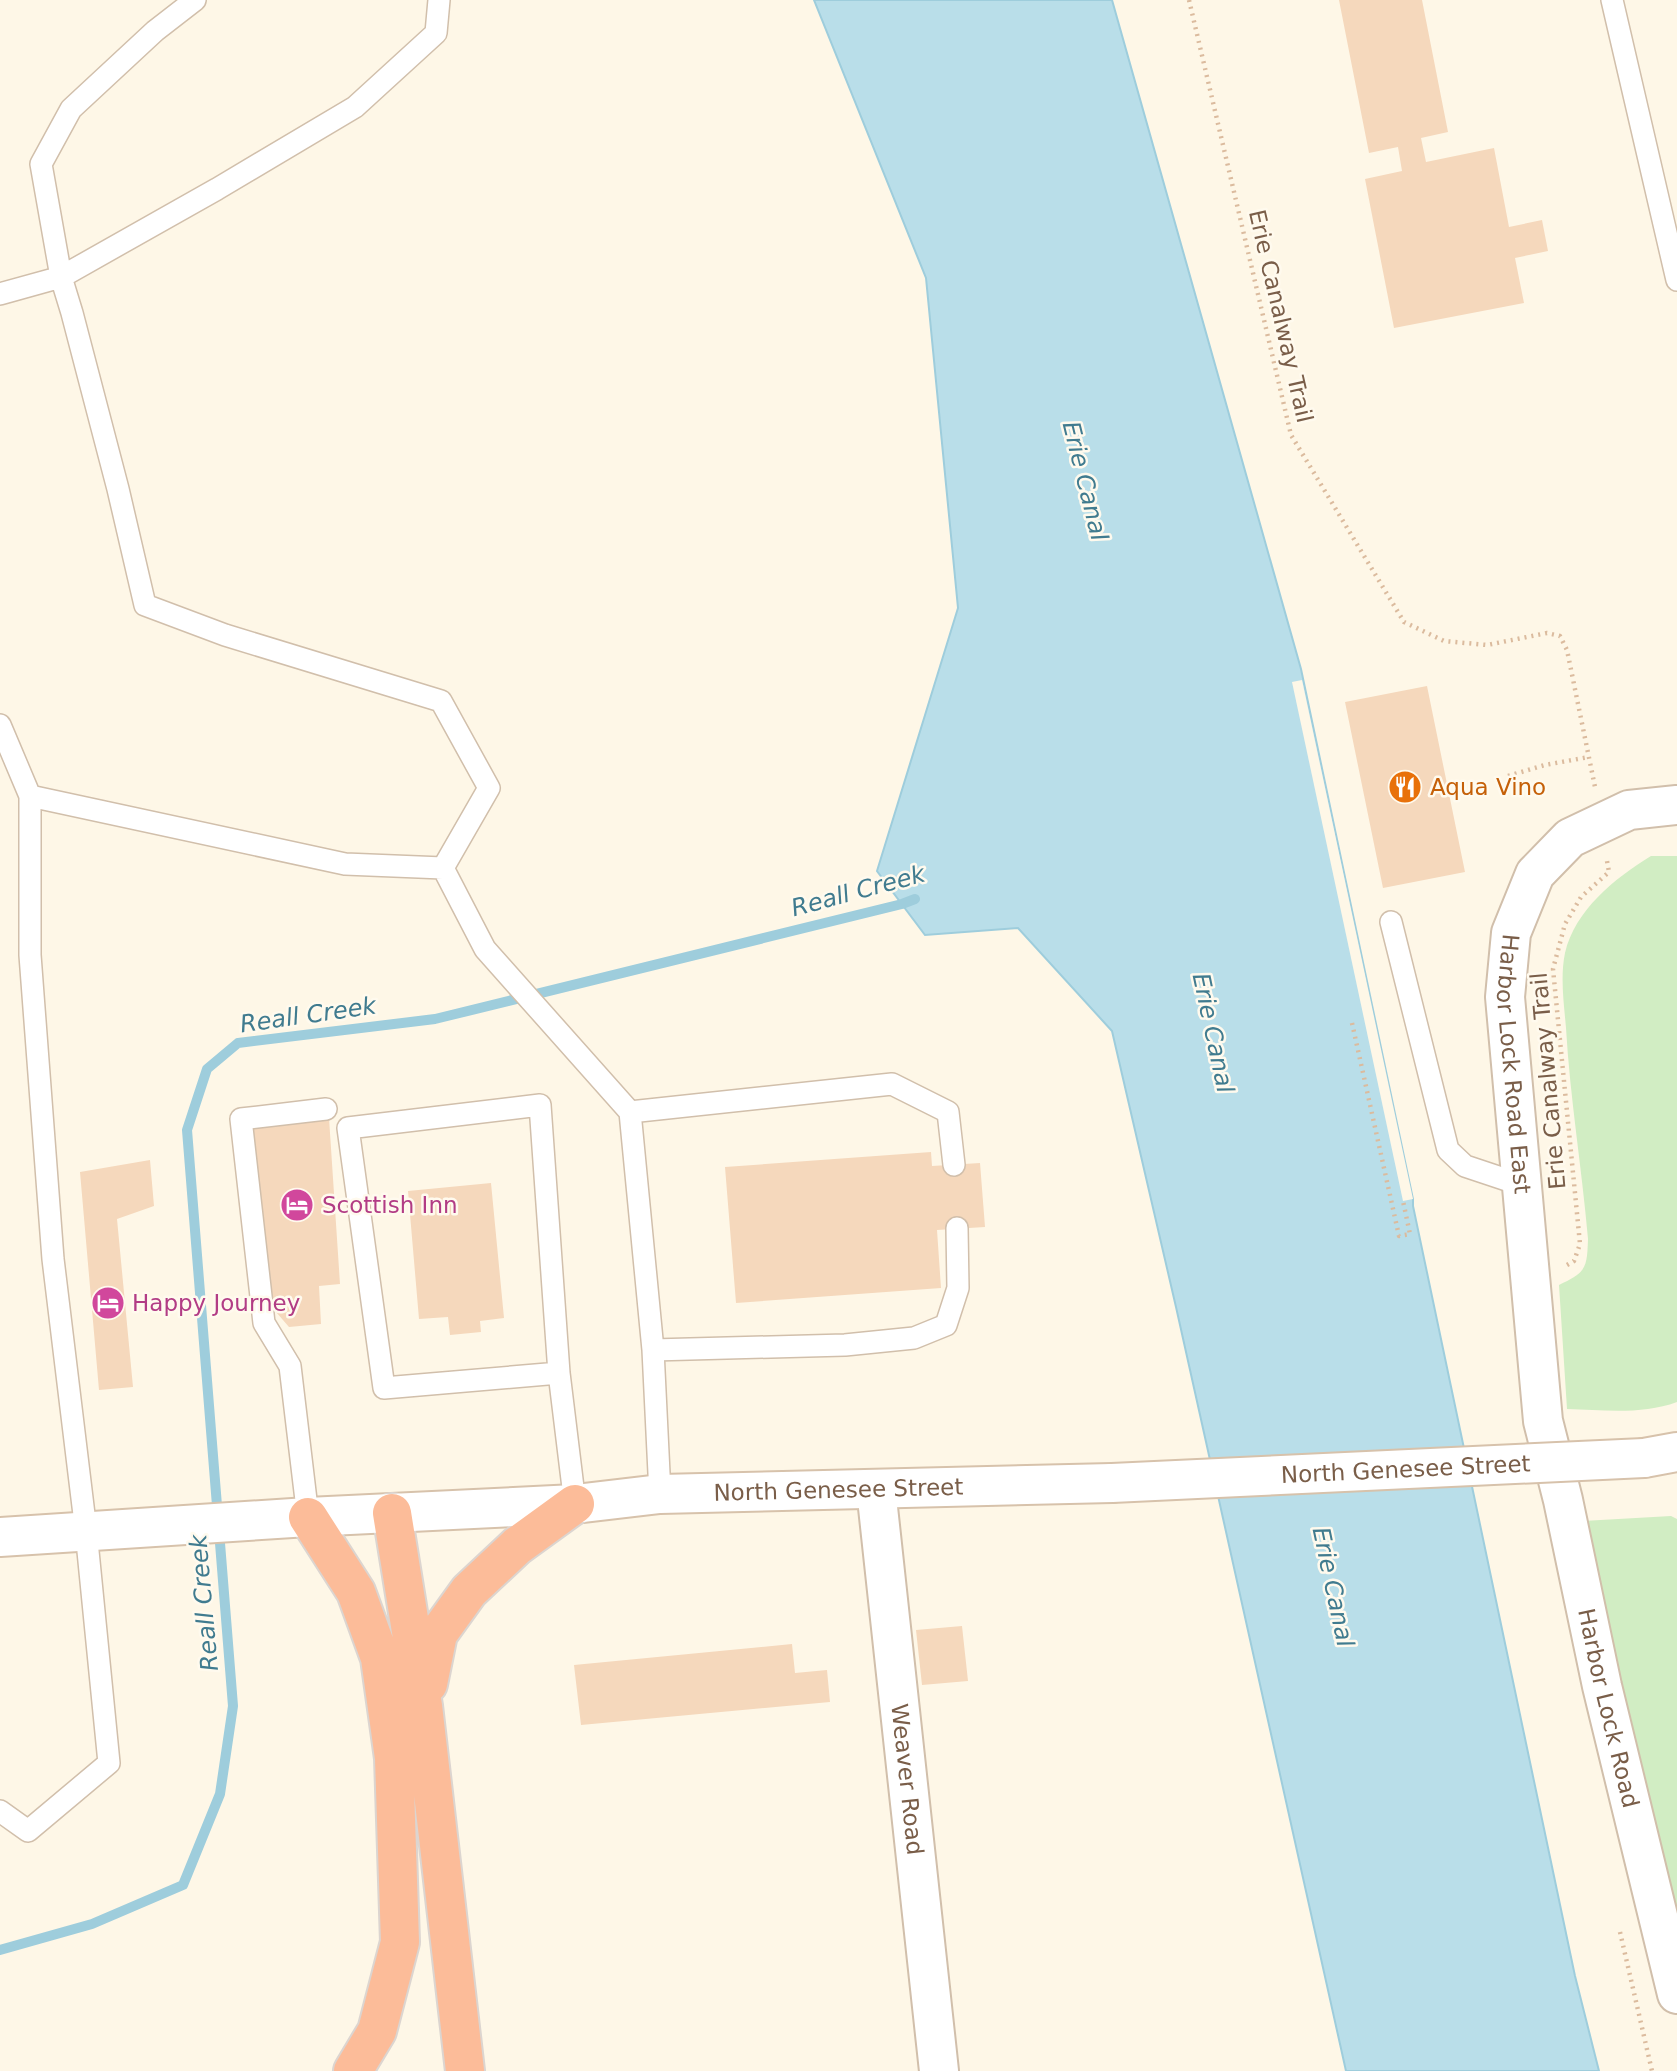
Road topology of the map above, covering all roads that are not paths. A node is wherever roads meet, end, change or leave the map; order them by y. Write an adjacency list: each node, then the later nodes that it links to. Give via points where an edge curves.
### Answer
1 (195, 0): 4 (lane, via 71,109 41,164)
2 (439, 0): 4 (lane, via 436,33 355,107)
3 (1612, 0): 5 (lane)
4 (61, 277): 6 (lane); 10 (lane, via 145,605 225,635 441,701 489,788)
5 (1677, 281)
6 (0, 294)
7 (0, 725): 8 (lane)
8 (30, 796): 10 (lane, via 345,864); 26 (lane, via 30,955 53,1259)
9 (1677, 806): 15 (street, Harbor Lock Road East, via 1629,810 1570,838 1535,874 1511,933 1506,997)
10 (443, 868): 13 (lane, via 485,949)
11 (1391, 922): 15 (lane, via 1448,1150 1465,1166)
12 (326, 1109): 25 (lane, via 241,1119 264,1323 290,1366)
13 (630, 1112): 14 (lane, via 892,1084 948,1112); 17 (lane)
14 (954, 1165)
15 (1522, 1185): 19 (street, Harbor Lock Road East)
16 (957, 1228): 17 (lane, via 958,1288 946,1325 914,1338 845,1345)
17 (653, 1350): 22 (lane)
18 (559, 1373): 18 (lane, via 540,1105 348,1128 384,1388); 23 (lane)
19 (1543, 1420): 30 (street, Harbor Lock Road)
20 (1661, 1455): 21 (street, North Genesee Street, bridge, via 1112,1483)
21 (876, 1489): 22 (street, North Genesee Street); 33 (street, Weaver Road)
22 (660, 1494): 23 (street, North Genesee Street)
23 (575, 1504): 24 (street, North Genesee Street); 28 (highway, via 517,1546 468,1591 438,1634)
24 (392, 1513): 25 (street, North Genesee Street); 28 (highway)
25 (308, 1517): 26 (street, North Genesee Street); 31 (highway, via 356,1592 380,1658 394,1758 400,1942 377,2031)
26 (86, 1531): 27 (street, North Genesee Street); 29 (lane, via 110,1763 28,1830)
27 (0, 1537)
28 (423, 1706): 32 (highway)
29 (0, 1811)
30 (1677, 1994)
31 (354, 2071)
32 (465, 2071)
33 (939, 2071)

